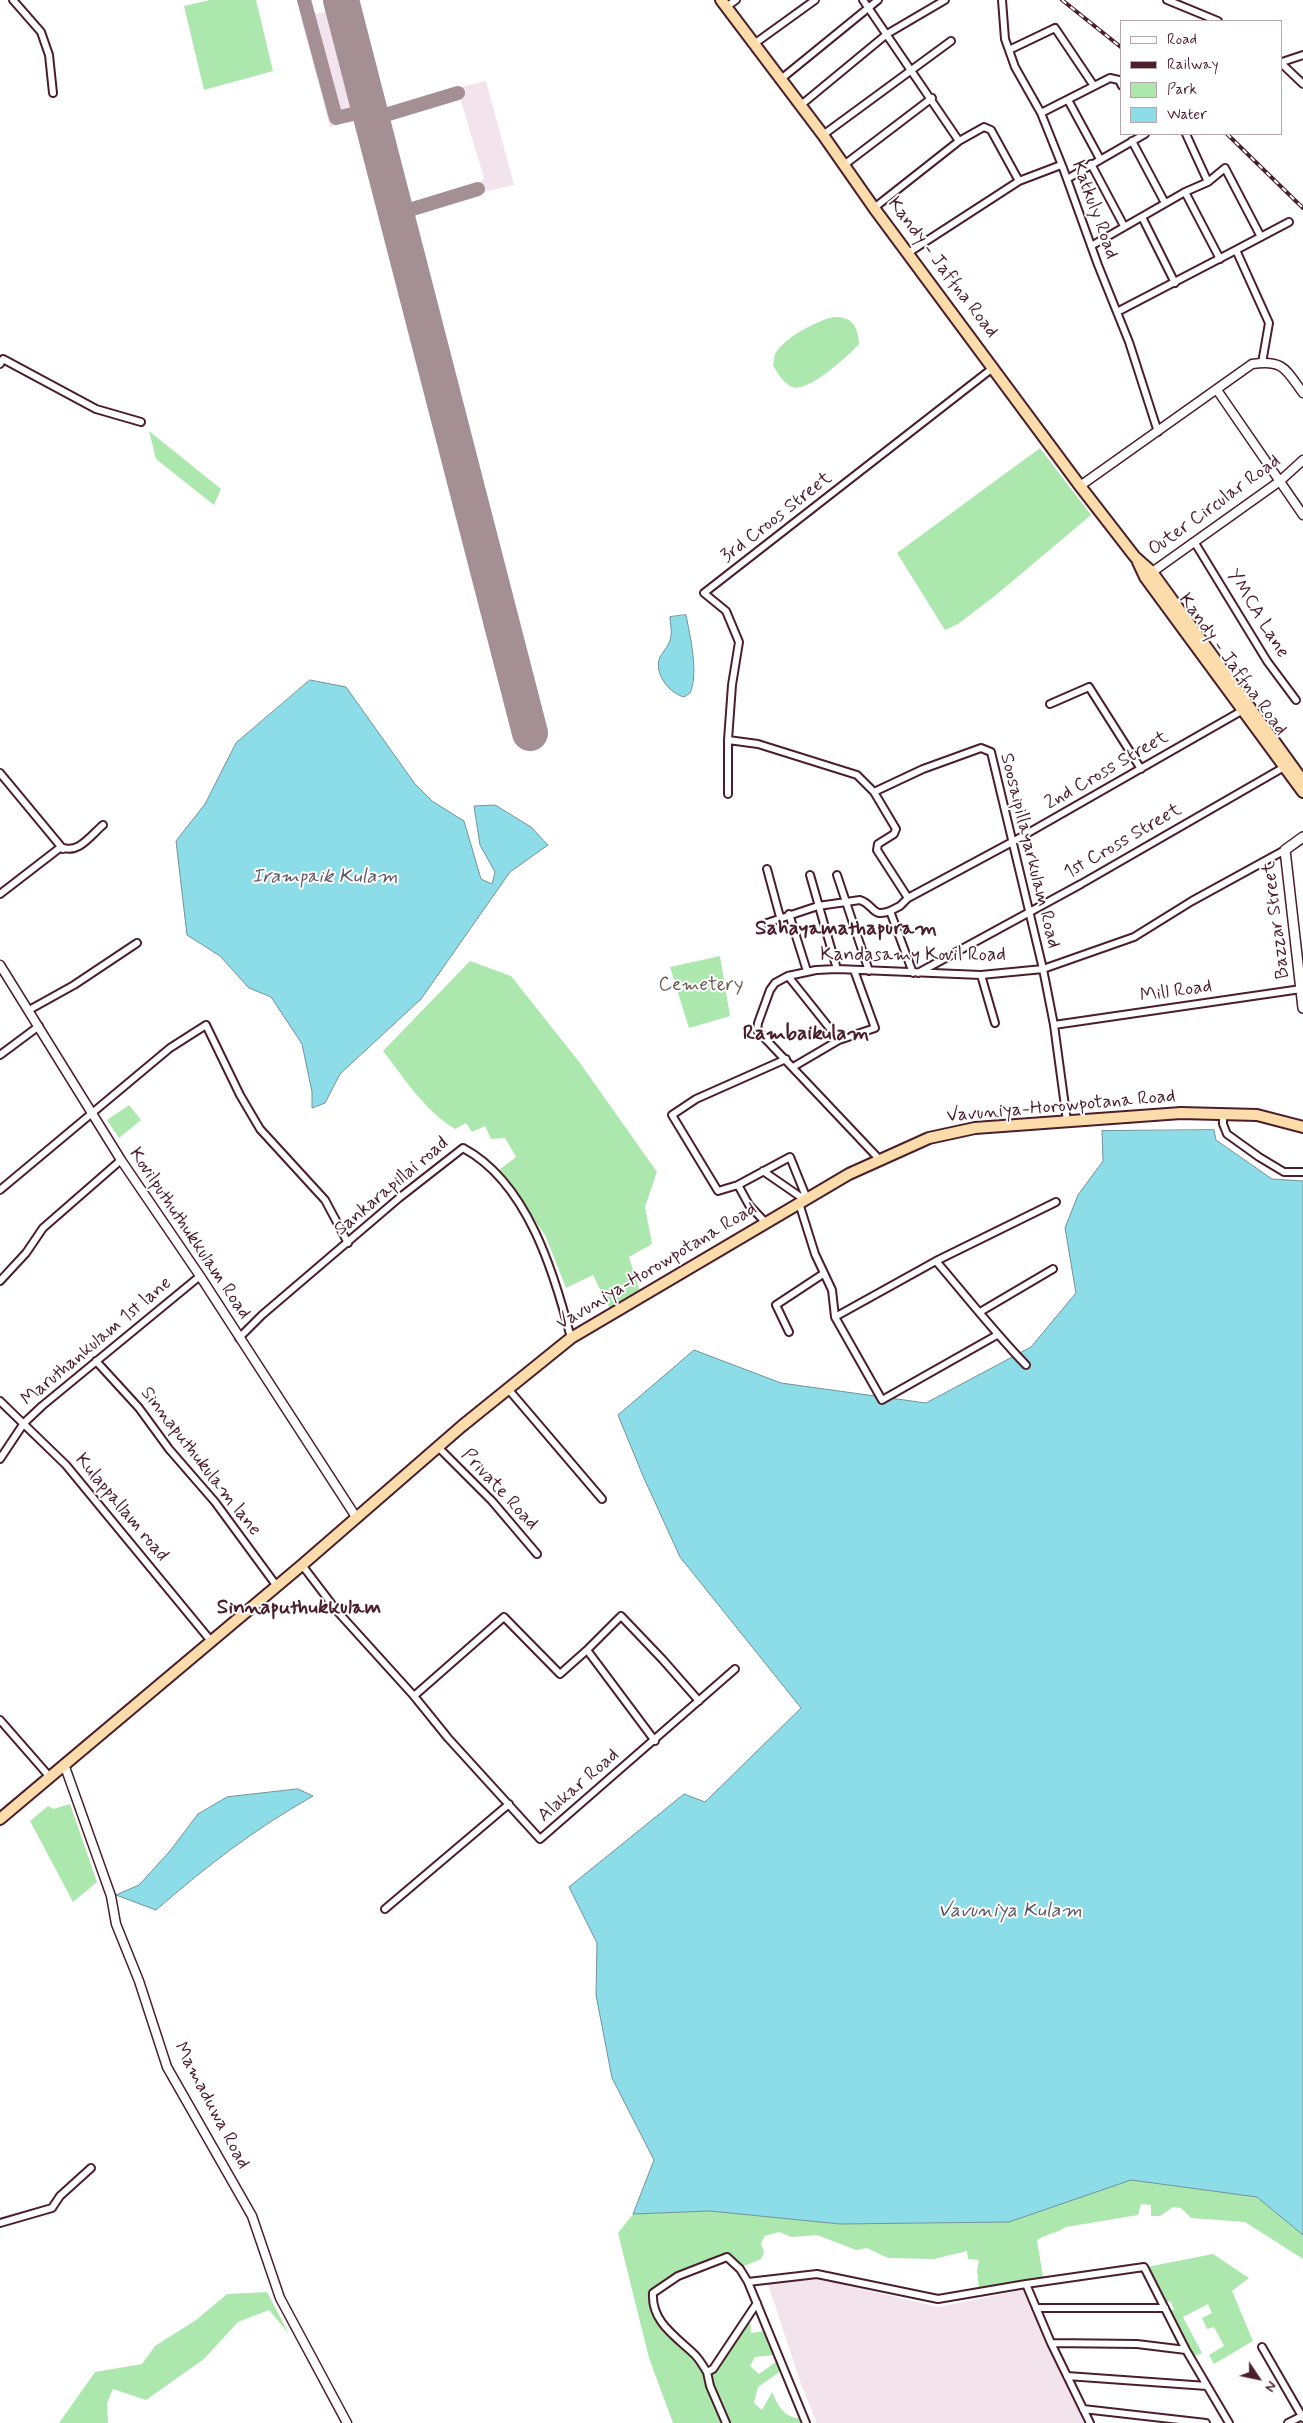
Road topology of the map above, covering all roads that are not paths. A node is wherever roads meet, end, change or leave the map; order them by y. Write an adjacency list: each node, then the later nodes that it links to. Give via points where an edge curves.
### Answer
1 (13, 0): 24 (street, via 40,32 49,55)
2 (736, 0): 9 (street)
3 (814, 0): 14 (street)
4 (863, 0): 10 (street)
5 (878, 0): 10 (street)
6 (945, 0): 12 (street)
7 (1002, 0): 15 (street, Katkuly Road)
8 (1168, 0): 11 (street)
9 (724, 3): 14 (highway, Kandy - Jaffna Road)
10 (868, 7): 12 (street); 20 (street)
11 (1216, 20)
12 (887, 34): 19 (street); 27 (street)
13 (950, 41): 19 (street)
14 (754, 44): 20 (highway, Kandy - Jaffna Road)
15 (1009, 50): 23 (street, via 1055,28); 28 (street, Katkuly Road)
16 (1303, 55): 17 (street)
17 (1283, 63)
18 (1283, 64): 22 (street)
19 (911, 68): 25 (street); 29 (street)
20 (780, 79): 27 (highway, Kandy - Jaffna Road)
21 (1120, 84): 23 (street, via 1114,78)
22 (1303, 84)
23 (1094, 86): 26 (street)
24 (53, 93)
25 (932, 98): 32 (street); 36 (street)
26 (1068, 100): 28 (street); 34 (street)
27 (801, 105): 29 (highway, Kandy - Jaffna Road)
28 (1041, 113): 37 (street, Katkuly Road)
29 (824, 135): 36 (highway, Kandy - Jaffna Road)
30 (1142, 135): 33 (street)
31 (1186, 135): 40 (street)
32 (960, 141): 39 (street, via 984,127 988,128); 43 (street)
33 (1132, 141): 34 (street); 42 (street)
34 (1100, 159): 35 (street)
35 (1091, 164): 38 (street); 46 (street)
36 (844, 165): 43 (highway, Kandy - Jaffna Road)
37 (1061, 165): 38 (street, Katkuly Road); 39 (street)
38 (1067, 179): 48 (street, Katkuly Road)
39 (1019, 181): 50 (street)
40 (1208, 182): 41 (street); 47 (street, via 1225,168)
41 (1185, 192): 42 (street); 51 (street)
42 (1165, 203): 44 (street)
43 (874, 208): 50 (highway, Kandy - Jaffna Road)
44 (1142, 216): 46 (street); 52 (street)
45 (1289, 222): 47 (street)
46 (1124, 226): 48 (street)
47 (1262, 237): 49 (street)
48 (1091, 246): 53 (street, Katkuly Road)
49 (1236, 250): 51 (street); 54 (street, via 1269,323)
50 (908, 253): 56 (highway, Kandy - Jaffna Road)
51 (1220, 259): 52 (street)
52 (1175, 282): 53 (street)
53 (1117, 312): 60 (street, Katkuly Road)
54 (1262, 363): 57 (street, via 1252,364); 58 (street, via 1281,366)
55 (0, 364): 59 (street, via 3,358 96,409)
56 (994, 367): 63 (highway, Kandy - Jaffna Road); 70 (street, 3rd Croos Street, via 704,593 726,611 739,642)
57 (1218, 390): 60 (street); 62 (street)
58 (1303, 393)
59 (141, 422)
60 (1158, 432): 63 (street)
61 (1303, 460): 62 (street, Outer Circular Road)
62 (1280, 481): 64 (street); 65 (street, Outer Circular Road)
63 (1080, 486): 66 (highway, Kandy - Jaffna Road)
64 (1303, 514)
65 (1196, 543): 66 (street, Outer Circular Road); 67 (street, YMCA Lane, via 1267,661)
66 (1148, 574): 69 (highway, Kandy - Jaffna Road)
67 (1296, 700)
68 (1050, 704): 72 (street, via 1090,687)
69 (1247, 708): 71 (highway, Kandy - Jaffna Road); 72 (street, 2nd Cross Street)
70 (728, 740): 75 (street, via 758,744 857,775); 77 (street)
71 (1288, 765): 74 (highway, Kandy - Jaffna Road); 76 (highway, Kandy - Jaffna Road); 91 (street, 1st Cross Street)
72 (1141, 769): 80 (street, 2nd Cross Street)
73 (0, 773): 81 (street)
74 (1303, 781)
75 (874, 792): 80 (street, Soosaipillayarkulam Road, via 924,769 984,748 993,754); 87 (street, via 896,828 894,834 878,844 877,850)
76 (1303, 792)
77 (728, 794)
78 (103, 825): 81 (street, via 78,847)
79 (1303, 837): 82 (main road, Bazzar Street)
80 (1014, 841): 87 (street, 2nd Cross Street); 91 (street, Soosaipillayarkulam Road)
81 (63, 849): 86 (street, via 61,847)
82 (1285, 850): 97 (main road, Bazzar Street); 98 (street, Kandasamy Kovil Road, via 1134,937)
83 (767, 869): 93 (street)
84 (810, 875): 89 (street)
85 (838, 875): 88 (street)
86 (0, 894)
87 (908, 898): 90 (street, 2nd Cross Street)
88 (848, 901): 89 (street); 90 (street, via 864,902 876,913); 102 (street)
89 (818, 906): 92 (street); 99 (street)
90 (890, 911): 103 (street)
91 (1030, 911): 98 (street, Soosaipillayarkulam Road); 103 (street, 1st Cross Street)
92 (789, 914): 93 (street); 101 (street)
93 (780, 917): 94 (street)
94 (767, 923)
95 (137, 943): 108 (street)
96 (0, 965): 108 (street, Kovilputhuthukkulam Road)
97 (1301, 967): 106 (main road, Bazzar Street)
98 (1043, 968): 104 (street, Kandasamy Kovil Road); 110 (street, Soosaipillayarkulam Road)
99 (837, 969): 100 (street, Kandasamy Kovil Road); 101 (street, Kandasamy Kovil Road)
100 (854, 970): 102 (street, Kandasamy Kovil Road); 112 (street, via 875,1028)
101 (807, 971): 105 (street, Kandasamy Kovil Road)
102 (869, 971): 103 (street, Kandasamy Kovil Road)
103 (915, 973): 104 (street, Kandasamy Kovil Road)
104 (981, 975): 109 (street)
105 (788, 976): 112 (street); 114 (street, Kandasamy Kovil Road, via 770,990 757,1026 757,1030)
106 (1301, 989): 107 (main road, Bazzar Street); 110 (street, Mill Road)
107 (1303, 1008)
108 (29, 1010): 111 (street, Kovilputhuthukkulam Road)
109 (995, 1023)
110 (1054, 1025): 118 (street, Soosaipillayarkulam Road)
111 (39, 1026): 113 (street); 116 (street, Kovilputhuthukkulam Road)
112 (839, 1040): 115 (street)
113 (0, 1055)
114 (786, 1059): 115 (street, Kandasamy Kovil Road); 124 (street, via 696,1099 672,1114 718,1191)
115 (793, 1066): 121 (street, Kandasamy Kovil Road)
116 (92, 1114): 120 (street, Kovilputhuthukkulam Road); 125 (street); 129 (street, via 170,1048 206,1025 260,1129 325,1200)
117 (1223, 1114): 118 (highway, Vavuniya-Horowpotana Road); 119 (highway, Vavuniya-Horowpotana Road, via 1257,1115); 123 (street, via 1227,1134 1284,1172)
118 (1066, 1121): 121 (highway, Vavuniya-Horowpotana Road, via 953,1132 929,1138)
119 (1303, 1127)
120 (121, 1160): 133 (street, Kovilputhuthukkulam Road); 134 (street, via 43,1228 26,1253)
121 (880, 1160): 126 (highway, Vavuniya-Horowpotana Road)
122 (763, 1171): 124 (street); 126 (street); 126 (street, via 790,1157)
123 (1303, 1172)
124 (738, 1185): 128 (street)
125 (0, 1189)
126 (803, 1201): 128 (highway, Vavuniya-Horowpotana Road); 132 (street)
127 (1056, 1202): 130 (street)
128 (766, 1222): 140 (highway, Vavuniya-Horowpotana Road)
129 (348, 1243): 139 (street, Sankarapillai road); 140 (street, Sankarapillai road, via 463,1148 484,1161 527,1216 558,1287)
130 (936, 1262): 135 (street); 136 (street)
131 (1053, 1269): 135 (street)
132 (823, 1274): 136 (street, via 832,1290); 137 (street, via 776,1305)
133 (200, 1276): 139 (street, Kovilputhuthukkulam Road); 141 (street, Maruthankulam 1st lane)
134 (0, 1281)
135 (980, 1312): 138 (street)
136 (835, 1317): 138 (street, via 882,1400)
137 (789, 1332)
138 (997, 1335): 142 (street)
139 (239, 1338): 149 (street, Kovilputhuthukkulam Road)
140 (571, 1338): 143 (highway, Vavuniya-Horowpotana Road)
141 (96, 1360): 145 (street, Maruthankulam 1st lane); 152 (street, Sinnaputhukulam lane, via 215,1502)
142 (1026, 1365)
143 (509, 1390): 146 (highway, Vavuniya-Horowpotana Road); 148 (street)
144 (0, 1401): 145 (street, Kulappallam road)
145 (24, 1423): 147 (street, Maruthankulam 1st lane); 153 (street, Kulappallam road, via 66,1465)
146 (438, 1446): 149 (highway, Vavuniya-Horowpotana Road); 150 (street, Private Road)
147 (0, 1459)
148 (602, 1499)
149 (356, 1517): 151 (highway, Vavuniya-Horowpotana Road)
150 (537, 1554)
151 (302, 1565): 152 (highway, Vavuniya-Horowpotana Road); 156 (street, Alakar Road, via 337,1611)
152 (276, 1585): 153 (highway, Vavuniya-Horowpotana Road)
153 (211, 1641): 160 (highway, Vavuniya-Horowpotana Road)
154 (587, 1650): 156 (street, via 560,1674 504,1617); 157 (street, via 621,1616); 159 (street)
155 (736, 1669): 157 (street, Alakar Road)
156 (414, 1696): 162 (street, Alakar Road)
157 (699, 1701): 159 (street, Alakar Road)
158 (0, 1720): 161 (street)
159 (655, 1741): 162 (street, Alakar Road, via 540,1839)
160 (64, 1764): 161 (highway, Vavuniya-Horowpotana Road); 180 (street, Mamaduwa Road, via 111,1896 116,1924 168,2067 252,2216 280,2298)
161 (49, 1776): 163 (highway, Vavuniya-Horowpotana Road)
162 (509, 1804): 164 (street)
163 (0, 1820)
164 (385, 1909)
165 (92, 2168): 166 (street, via 60,2196 52,2208)
166 (0, 2223)
167 (748, 2282): 168 (street, via 817,2274 938,2299); 169 (street); 175 (street, via 727,2257 678,2276 653,2293 652,2303 658,2318)
168 (1026, 2284): 170 (street); 171 (street, via 1144,2267)
169 (757, 2303): 175 (street); 182 (street)
170 (1036, 2308): 171 (street); 172 (street)
171 (1165, 2308): 174 (street)
172 (1051, 2343): 174 (street, via 1137,2344); 176 (street)
173 (1262, 2347): 179 (street)
174 (1186, 2350): 177 (street)
175 (708, 2372): 181 (street, via 710,2386)
176 (1067, 2376): 177 (street); 178 (street)
177 (1207, 2386): 185 (street)
178 (1083, 2409): 183 (street); 184 (street)
179 (1302, 2417): 186 (street)
180 (347, 2423)
181 (726, 2423)
182 (806, 2423)
183 (1090, 2423)
184 (1206, 2423)
185 (1228, 2423)
186 (1288, 2423)

